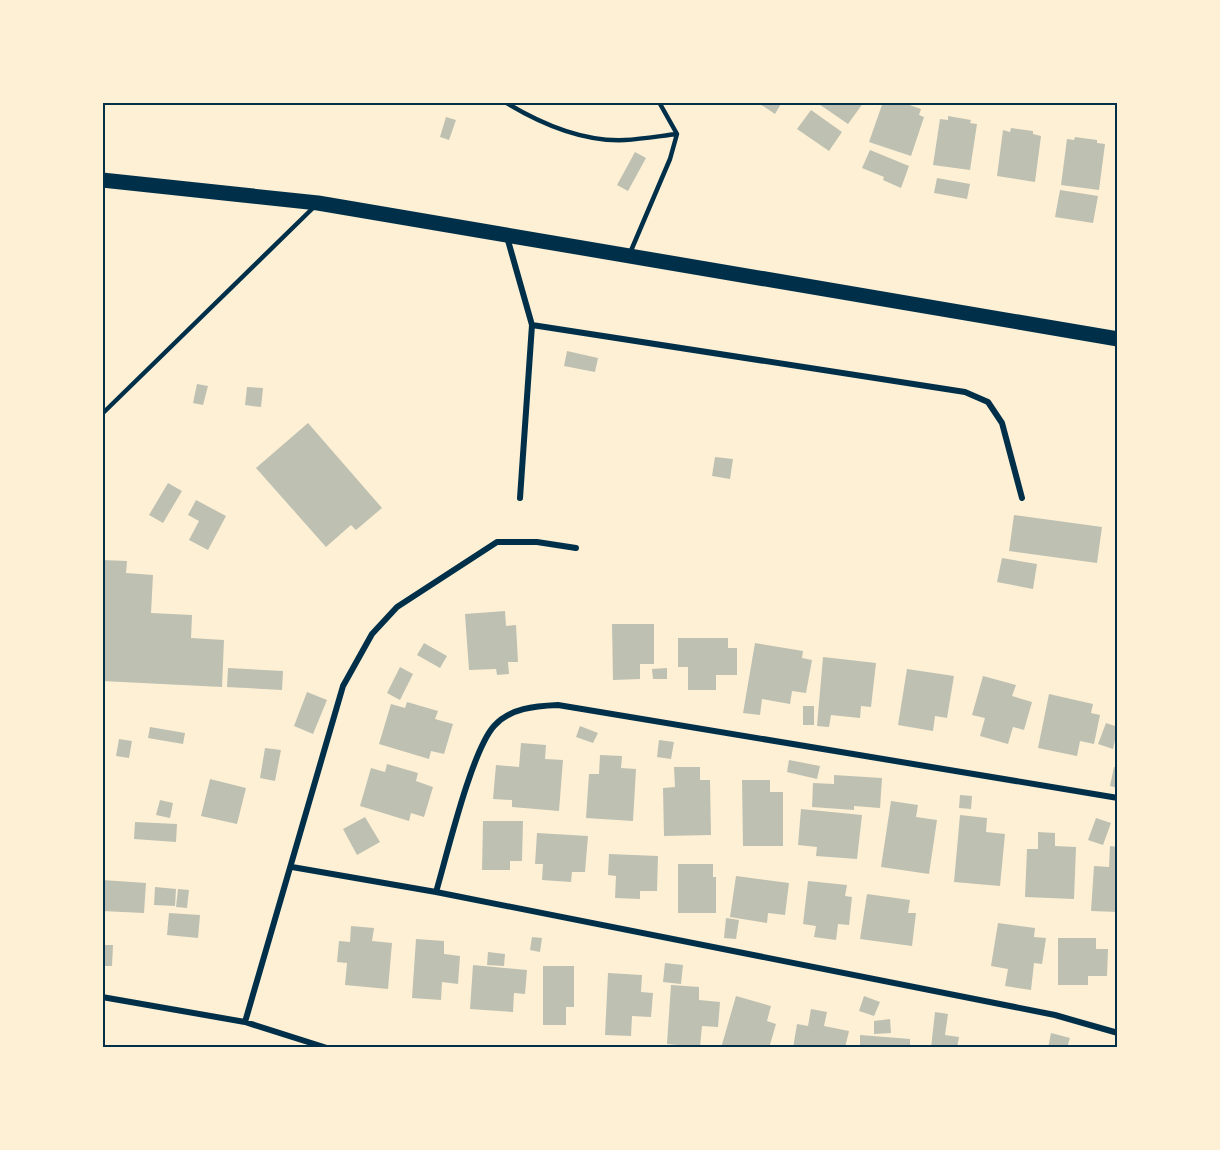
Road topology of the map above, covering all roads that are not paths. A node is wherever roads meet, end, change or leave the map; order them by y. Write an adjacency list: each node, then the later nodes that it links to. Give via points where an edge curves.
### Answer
1 (505, 102): 3 (lane, via 534,120 568,132 624,140)
2 (659, 102): 3 (lane)
3 (677, 134): 7 (lane)
4 (102, 181): 5 (main road)
5 (318, 203): 6 (main road); 10 (lane)
6 (507, 237): 7 (main road); 8 (street)
7 (629, 256): 9 (main road)
8 (532, 326): 11 (street); 12 (street, via 965,392 988,402 1002,423)
9 (1118, 339)
10 (102, 414)
11 (520, 498)
12 (1022, 498)
13 (576, 548): 15 (street, via 537,542 497,542 397,607 372,634 343,686)
14 (1118, 798): 16 (street, via 558,705 531,706 514,712 494,727 477,757)
15 (292, 867): 16 (street); 18 (street)
16 (436, 892): 19 (street, via 1043,1013)
17 (102, 997): 18 (street)
18 (245, 1022): 20 (street)
19 (1118, 1033)
20 (327, 1048)

